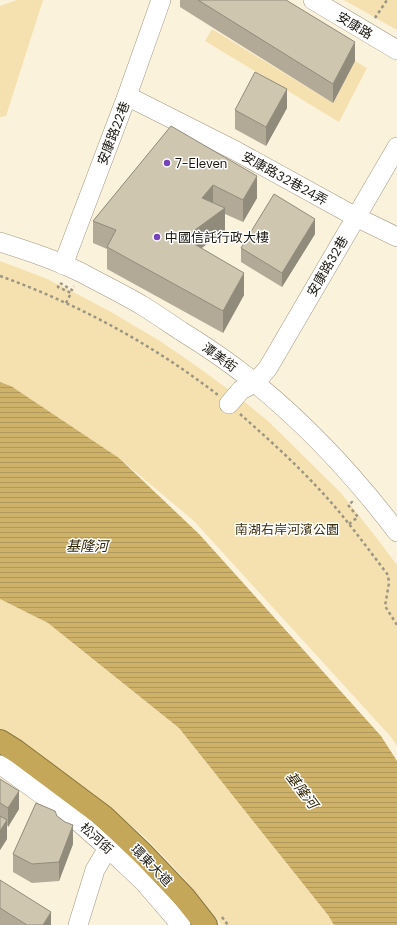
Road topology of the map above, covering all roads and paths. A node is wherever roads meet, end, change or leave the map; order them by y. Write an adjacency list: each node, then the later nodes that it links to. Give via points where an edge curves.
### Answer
1 (161, 0): 6 (street, 安康路22巷)
2 (313, 0): 4 (street, 安康路)
3 (387, 0): 4 (path)
4 (367, 32): 5 (street, 安康路)
5 (397, 50)
6 (127, 96): 8 (street, 安康路32巷24弄, via 236,151); 11 (street, 安康路22巷)
7 (397, 147): 8 (street, 安康路32巷)
8 (356, 217): 9 (street, 安康路32巷24弄); 14 (street, 安康路32巷, via 268,368)
9 (397, 236)
10 (0, 242): 11 (street, 潭美街)
11 (63, 265): 14 (street, 潭美街, via 143,306)
12 (72, 290): 13 (path, via 60,283 58,286 71,293)
13 (66, 303)
14 (255, 383): 15 (street, 安康路32巷, via 241,390); 18 (street, 潭美街, via 339,462)
15 (229, 404)
16 (352, 502): 17 (path, via 348,505 358,517)
17 (349, 524)
18 (397, 532)
19 (385, 606): 20 (path)
20 (397, 625)
21 (0, 741): 26 (highway, 環東大道, via 105,819 185,898)
22 (0, 765): 23 (street, 松河街, via 74,818)
23 (108, 848): 24 (street, via 95,870); 25 (street, 松河街, via 144,882)
24 (78, 925)
25 (181, 925)
26 (206, 925)

